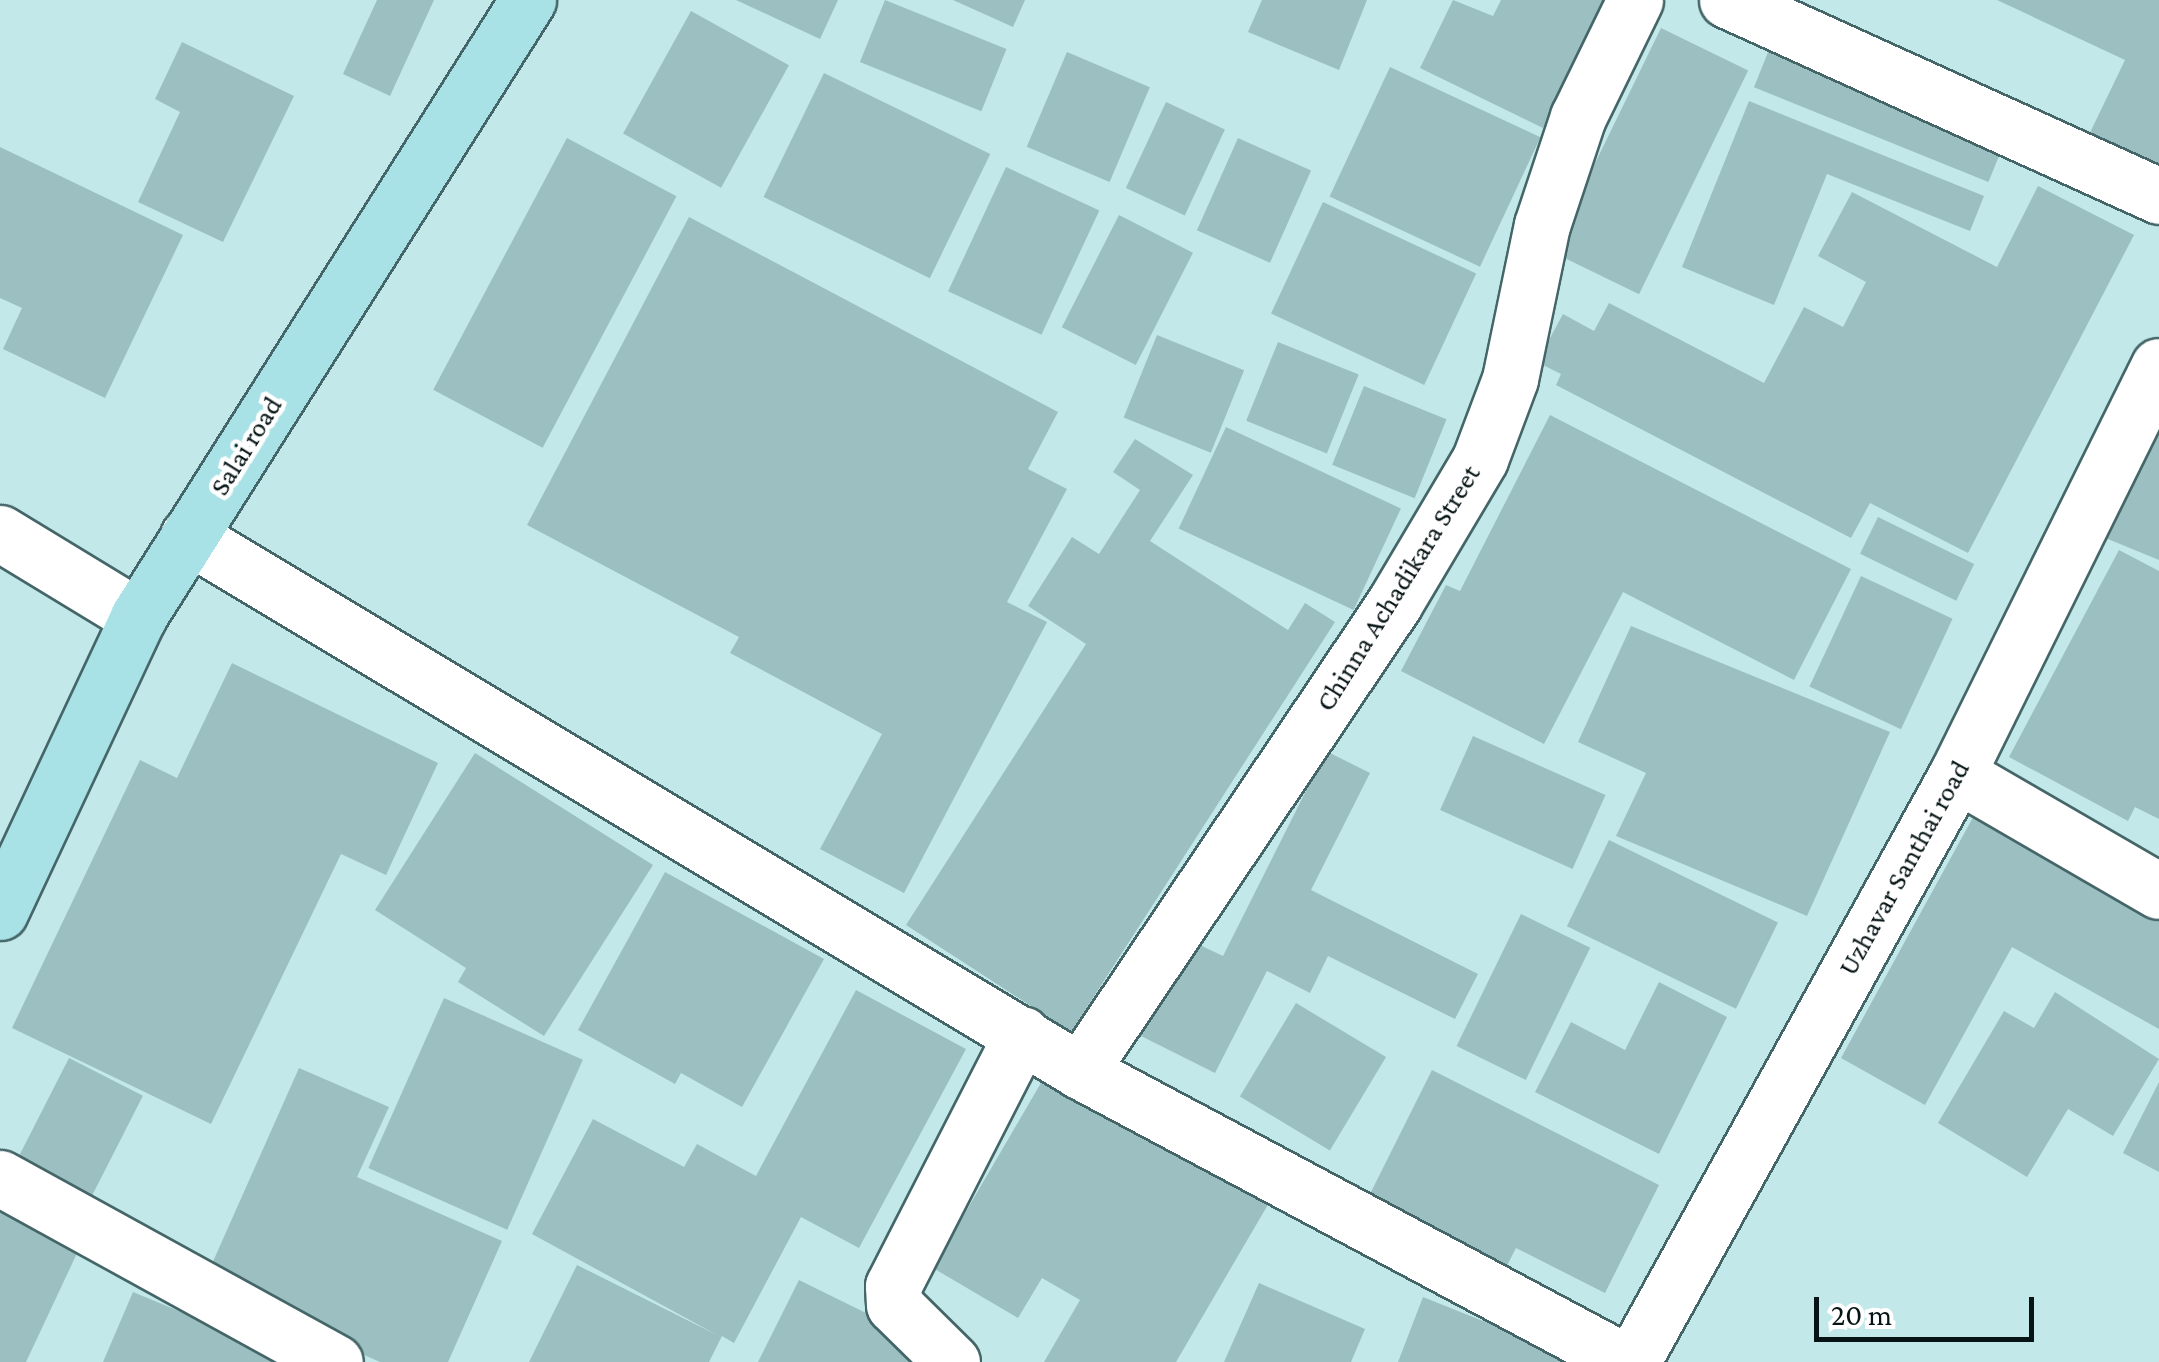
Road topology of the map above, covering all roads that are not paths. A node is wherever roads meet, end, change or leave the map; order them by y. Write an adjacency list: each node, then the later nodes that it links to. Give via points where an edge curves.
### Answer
1 (528, 0): 7 (main road, Salai road)
2 (1635, 0): 13 (street, Chinna Achadikara Street, via 1578,118 1542,225 1510,380 1480,459 1394,604)
3 (1727, 0): 4 (street)
4 (2159, 196)
5 (2159, 366): 9 (street, Uzhavar Santhai road)
6 (0, 533): 8 (street)
7 (188, 536): 8 (main road, Salai road); 12 (street)
8 (138, 618): 11 (main road, Salai road)
9 (1957, 774): 10 (street); 15 (street, Uzhavar Santhai road)
10 (2159, 891)
11 (0, 912)
12 (1022, 1034): 13 (street); 17 (street, via 894,1286 894,1305)
13 (1080, 1071): 15 (street)
14 (0, 1178): 16 (street)
15 (1644, 1357)
16 (335, 1362)
17 (952, 1362)

